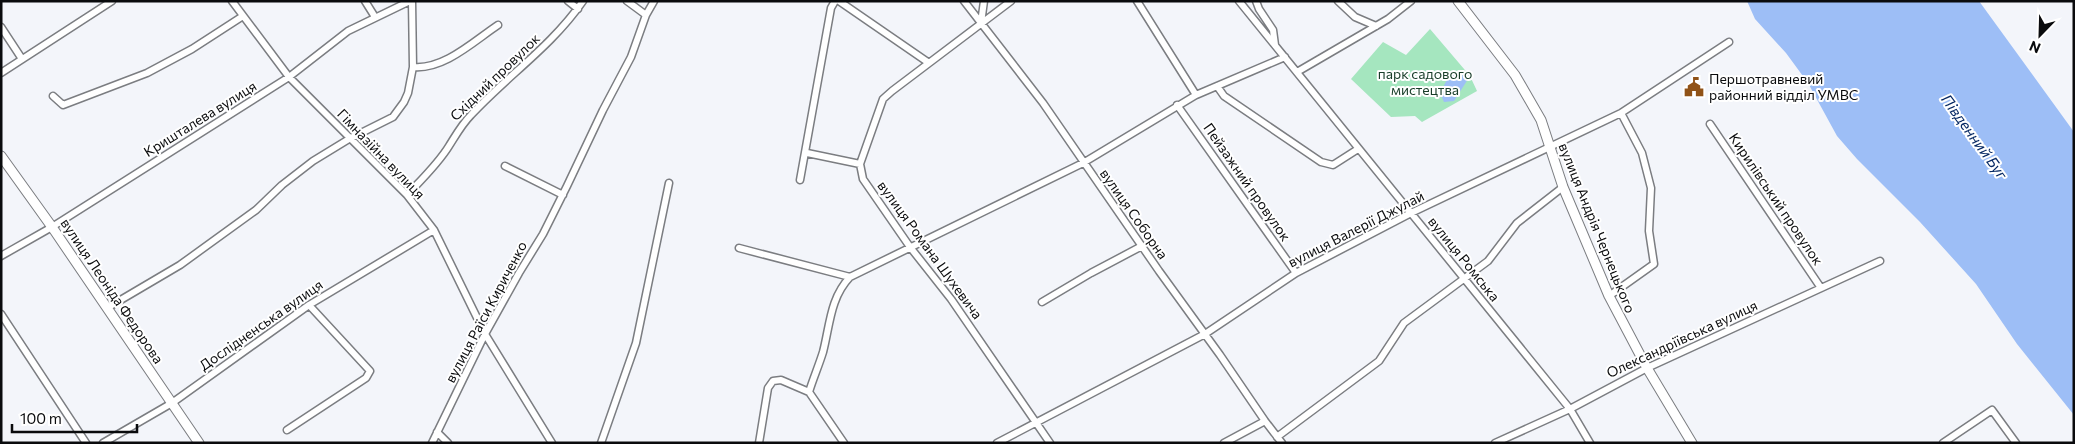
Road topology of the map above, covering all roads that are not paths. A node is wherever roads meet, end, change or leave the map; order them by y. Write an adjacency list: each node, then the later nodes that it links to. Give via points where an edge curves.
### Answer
1 (112, 1): 31 (street)
2 (232, 1): 22 (street, Гімназійна вулиця)
3 (365, 1): 23 (street)
4 (411, 1): 23 (street, Кришталева вулиця); 33 (street)
5 (568, 1): 20 (street)
6 (584, 1): 20 (street, Східний провулок)
7 (627, 1): 21 (street)
8 (654, 1): 21 (street, вулиця Раїси Кириченко)
9 (835, 1): 46 (street, via 831,8)
10 (839, 1): 32 (street)
11 (964, 1): 24 (street, вулиця Соборна)
12 (984, 1): 24 (street)
13 (1011, 1): 24 (street)
14 (1137, 1): 38 (street)
15 (1239, 1): 29 (street, вулиця Ромська)
16 (1256, 1): 29 (street, via 1273,30)
17 (1338, 1): 26 (street, via 1355,18)
18 (1412, 1): 26 (street)
19 (1458, 1): 45 (street, вулиця Андрія Чернецького, via 1525,91 1541,120)
20 (578, 9): 55 (street, Східний провулок, via 557,35 471,114 436,163)
21 (646, 15): 54 (street, вулиця Раїси Кириченко, via 631,56)
22 (243, 16): 36 (street, Гімназійна вулиця); 39 (street, via 192,49 146,73 63,105)
23 (375, 17): 36 (street, Кришталева вулиця, via 348,31)
24 (981, 23): 32 (street); 48 (street, вулиця Соборна, via 1043,103)
25 (498, 25): 33 (street, via 435,65)
26 (1376, 26): 34 (street)
27 (1, 28): 31 (street)
28 (1729, 42): 41 (street, вулиця Валерії Джулай)
29 (1275, 47): 30 (street, вулиця Ромська)
30 (1285, 57): 34 (street, вулиця Ромська); 37 (street)
31 (22, 59): 35 (street)
32 (929, 63): 49 (street, via 883,99)
33 (413, 67): 43 (street, via 408,93 393,117)
34 (1297, 72): 44 (street, вулиця Ромська)
35 (1, 73)
36 (289, 77): 43 (street, Гімназійна вулиця); 57 (street, Кришталева вулиця)
37 (1217, 86): 38 (street); 44 (street, via 1224,96 1321,162 1333,165)
38 (1196, 95): 40 (street)
39 (52, 96)
40 (1178, 106): 48 (street); 64 (street, Пейзажний провулок)
41 (1622, 113): 45 (street, вулиця Валерії Джулай); 68 (street, via 1642,153 1651,188 1649,231 1654,264)
42 (1710, 124): 67 (street, Кирилівський провулок)
43 (349, 139): 55 (street, Гімназійна вулиця); 71 (street, via 313,161 256,210 180,265)
44 (1358, 148): 56 (street, вулиця Ромська)
45 (1549, 148): 53 (street, вулиця Андрія Чернецького); 56 (street, вулиця Валерії Джулай)
46 (807, 152): 49 (street); 51 (street)
47 (1, 156): 57 (street, вулиця Леоніда Федорова)
48 (1083, 163): 59 (street, вулиця Соборна); 60 (street)
49 (860, 164): 60 (street, вулиця Романа Шухевича, via 863,179)
50 (506, 166): 54 (street)
51 (800, 180)
52 (669, 183): 90 (street, via 636,343)
53 (1563, 187): 66 (street, via 1517,223 1488,261); 68 (street, вулиця Андрія Чернецького)
54 (563, 195): 73 (street, вулиця Раїси Кириченко)
55 (407, 196): 58 (street, Гімназійна вулиця)
56 (1411, 214): 64 (street, вулиця Валерії Джулай); 66 (street, вулиця Ромська)
57 (52, 227): 62 (street, Кришталева вулиця); 71 (street, вулиця Леоніда Федорова)
58 (434, 230): 70 (street, Дослідненська вулиця); 73 (street, Гімназійна вулиця)
59 (1142, 246): 69 (street); 74 (street, вулиця Соборна)
60 (910, 247): 65 (street); 80 (street, вулиця Романа Шухевича, via 951,299)
61 (739, 248): 65 (street)
62 (1, 256)
63 (1880, 261): 67 (street, Олександріївська вулиця)
64 (1296, 273): 74 (street, вулиця Валерії Джулай)
65 (850, 277): 76 (street, via 833,302)
66 (1464, 279): 78 (street, вулиця Ромська); 83 (street, via 1404,323 1379,361)
67 (1821, 288): 75 (street, Олександріївська вулиця)
68 (1608, 296): 75 (street, вулиця Андрія Чернецького)
69 (1042, 302)
70 (309, 305): 77 (street, Дослідненська вулиця); 81 (street, via 370,371 366,378)
71 (106, 308): 77 (street, вулиця Леоніда Федорова)
72 (1, 314): 84 (street)
73 (485, 334): 82 (street, вулиця Раїси Кириченко); 89 (street, Гімназійна вулиця)
74 (1205, 334): 79 (street, вулиця Соборна); 80 (street, вулиця Валерії Джулай)
75 (1647, 368): 78 (street, Олександріївська вулиця); 99 (street, вулиця Андрія Чернецького)
76 (809, 392): 91 (street, via 781,380 773,380 768,388); 92 (street)
77 (172, 403): 85 (street, Дослідненська вулиця); 86 (street, вулиця Леоніда Федорова)
78 (1570, 409): 97 (street, Олександріївська вулиця); 98 (street, вулиця Ромська)
79 (1264, 421): 83 (street, вулиця Соборна); 95 (street)
80 (1036, 423): 93 (street, вулиця Валерії Джулай); 94 (street, вулиця Романа Шухевича)
81 (286, 430)
82 (437, 432): 87 (street, вулиця Раїси Кириченко); 88 (street)
83 (1277, 436): 96 (street, вулиця Соборна)
84 (86, 443)
85 (103, 443)
86 (198, 443)
87 (432, 443)
88 (448, 443)
89 (552, 443)
90 (601, 443)
91 (759, 443)
92 (844, 443)
93 (997, 443)
94 (1050, 443)
95 (1224, 443)
96 (1282, 443)
97 (1495, 443)
98 (1590, 443)
99 (1692, 443)
100 (1943, 443): 101 (street, via 1992,410)
101 (2016, 443)

